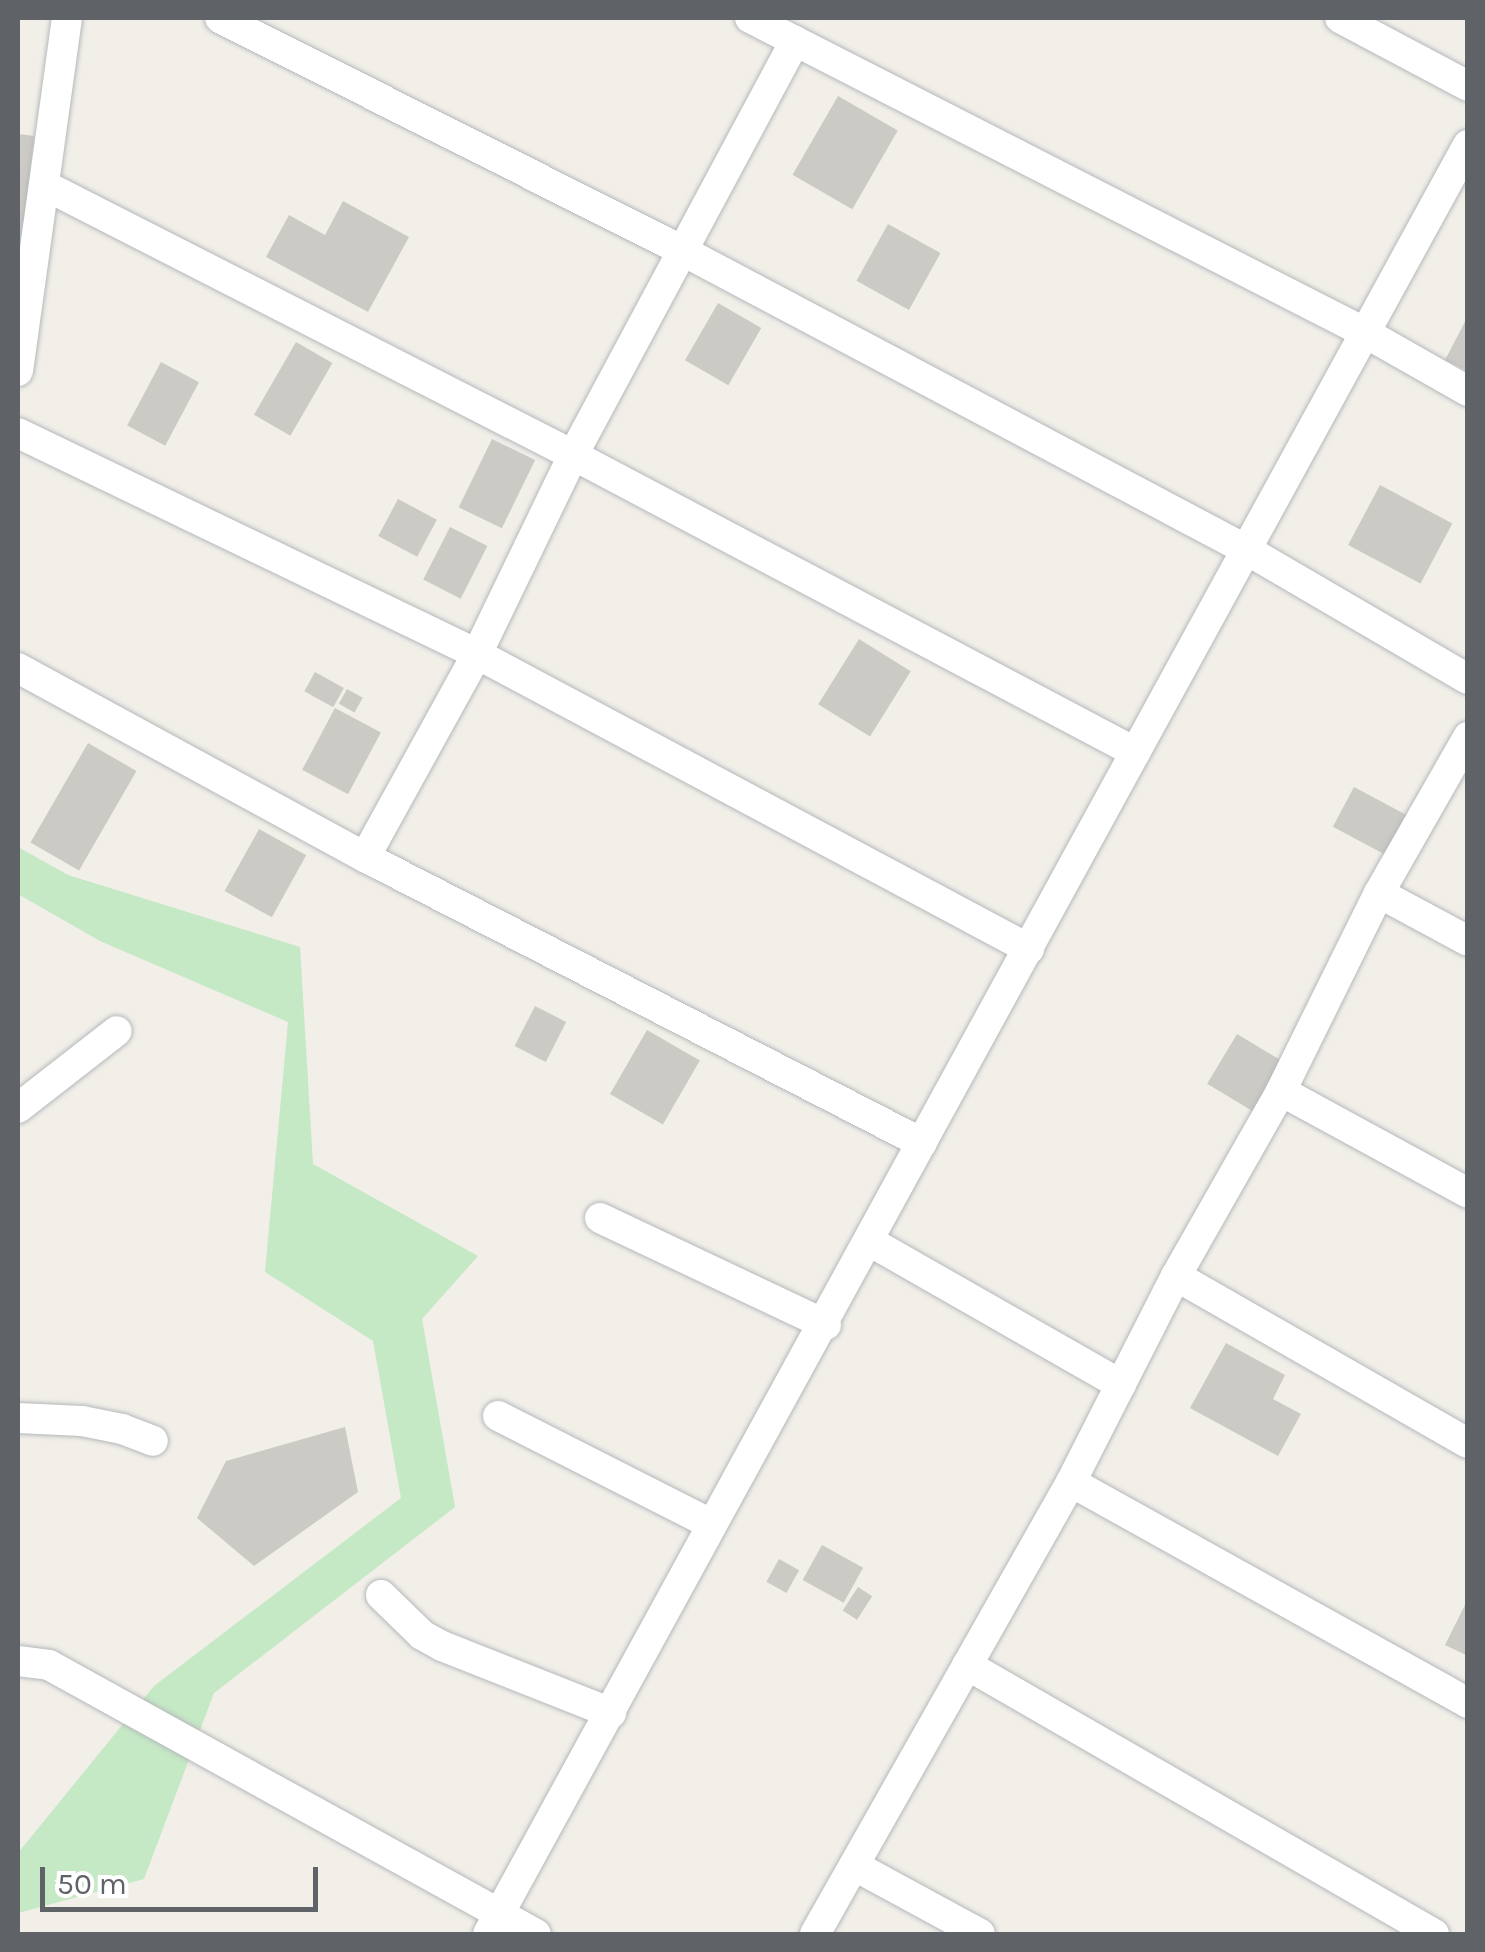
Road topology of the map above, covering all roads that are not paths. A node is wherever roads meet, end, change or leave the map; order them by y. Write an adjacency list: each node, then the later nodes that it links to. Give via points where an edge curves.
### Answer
1 (67, 18): 8 (street)
2 (220, 18): 9 (street)
3 (750, 18): 5 (street)
4 (1340, 18): 6 (street)
5 (795, 40): 9 (street); 10 (street)
6 (1468, 86)
7 (1468, 145): 10 (street)
8 (46, 186): 11 (street); 14 (street)
9 (681, 250): 14 (street); 15 (street)
10 (1364, 332): 12 (street); 15 (street)
11 (18, 372)
12 (1468, 391)
13 (18, 433): 16 (street)
14 (573, 455): 16 (street); 20 (street)
15 (1247, 550): 18 (street); 20 (street)
16 (476, 654): 21 (street); 24 (street)
17 (18, 668): 21 (street)
18 (1468, 679)
19 (1468, 736): 22 (street)
20 (1136, 752): 24 (street)
21 (366, 858): 28 (street)
22 (1379, 893): 23 (street); 26 (street)
23 (1468, 941)
24 (1028, 949): 28 (street)
25 (118, 1031): 27 (street)
26 (1281, 1091): 29 (street); 32 (street)
27 (18, 1108)
28 (922, 1143): 31 (street)
29 (1468, 1193)
30 (600, 1218): 33 (street)
31 (869, 1241): 33 (street); 34 (street)
32 (1176, 1276): 34 (street); 38 (street)
33 (826, 1324): 40 (street)
34 (1121, 1385): 39 (street)
35 (498, 1416): 40 (street)
36 (18, 1418): 37 (street, via 95,1424)
37 (153, 1441)
38 (1468, 1443)
39 (1071, 1482): 43 (street); 44 (street)
40 (711, 1524): 45 (street)
41 (381, 1596): 45 (street, via 442,1646)
42 (18, 1661): 47 (street, via 49,1666)
43 (966, 1665): 46 (street); 51 (street)
44 (1468, 1703)
45 (611, 1713): 47 (street)
46 (855, 1866): 49 (street); 50 (street)
47 (494, 1923): 48 (street)
48 (536, 1934)
49 (815, 1934)
50 (980, 1934)
51 (1434, 1934)

